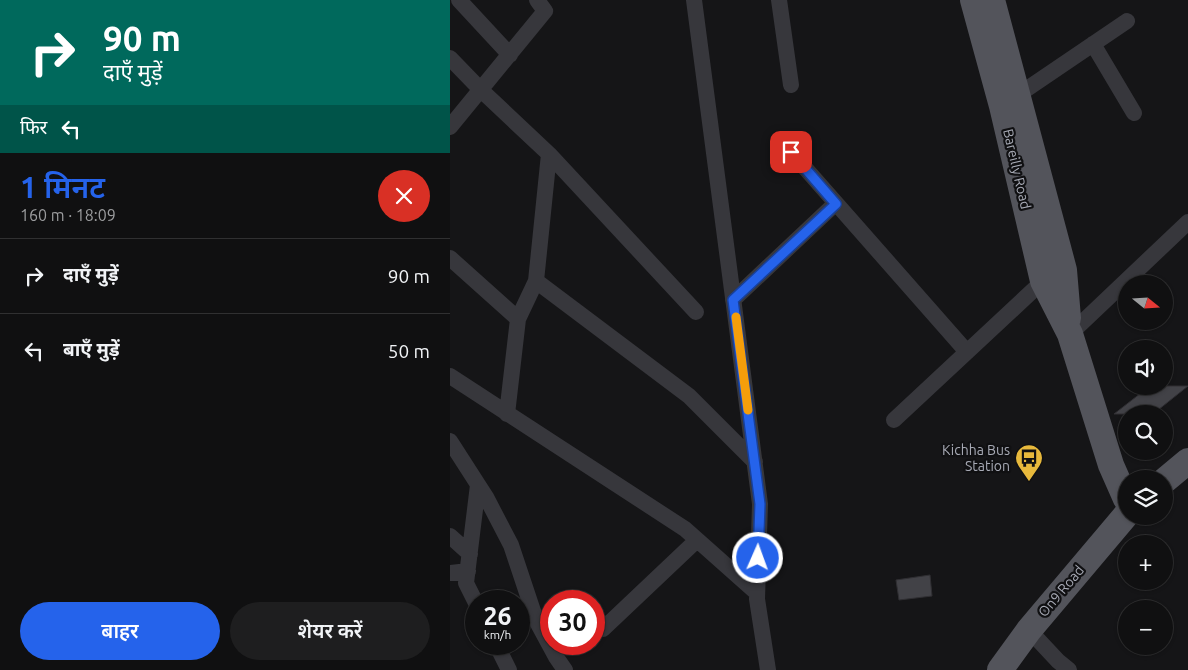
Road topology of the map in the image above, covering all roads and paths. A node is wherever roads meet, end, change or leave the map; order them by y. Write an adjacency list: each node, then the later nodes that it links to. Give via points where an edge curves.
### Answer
1 (459, 0): 9 (street)
2 (537, 0): 9 (street, via 545,12)
3 (694, 0): 23 (street)
4 (779, 0): 11 (street)
5 (972, 0): 22 (main road, Bareilly Road, via 1002,106)
6 (992, 0): 13 (main road, Bareilly Road)
7 (1127, 20): 8 (street)
8 (1093, 44): 13 (street); 14 (street)
9 (510, 55): 12 (street)
10 (450, 58): 12 (street)
11 (791, 84)
12 (481, 90): 15 (street); 17 (street)
13 (1018, 95): 26 (main road, Bareilly Road, via 1064,270)
14 (1134, 113)
15 (450, 127)
16 (791, 152): 18 (street)
17 (549, 154): 21 (street); 24 (street)
18 (836, 204): 23 (street); 27 (street)
19 (1188, 222): 26 (street)
20 (450, 258): 25 (street)
21 (536, 281): 25 (street); 32 (street, via 689,396)
22 (1043, 281): 26 (main road, Bareilly Road); 27 (street)
23 (733, 300): 32 (street)
24 (696, 312)
25 (518, 319): 29 (street)
26 (1070, 334): 33 (main road, Bareilly Road)
27 (967, 352): 30 (street)
28 (450, 376): 29 (street)
29 (507, 414): 37 (street, via 685,529)
30 (894, 420)
31 (450, 441): 34 (street)
32 (754, 462): 42 (street, via 760,504)
33 (1118, 481)
34 (478, 485): 38 (street); 47 (street, via 511,545 536,620)
35 (1118, 524): 44 (main road, On9 Road)
36 (450, 536): 38 (street)
37 (697, 540): 42 (street); 43 (street)
38 (470, 554): 39 (street)
39 (468, 571): 40 (street); 41 (street, via 466,583)
40 (450, 573)
41 (470, 590)
42 (757, 593): 48 (street)
43 (605, 627)
44 (1029, 630): 49 (main road); 50 (main road, On9 Road); 51 (street)
45 (502, 655): 46 (street)
46 (509, 670)
47 (565, 670)
48 (768, 670)
49 (986, 670)
50 (1000, 670)
51 (1069, 670)

